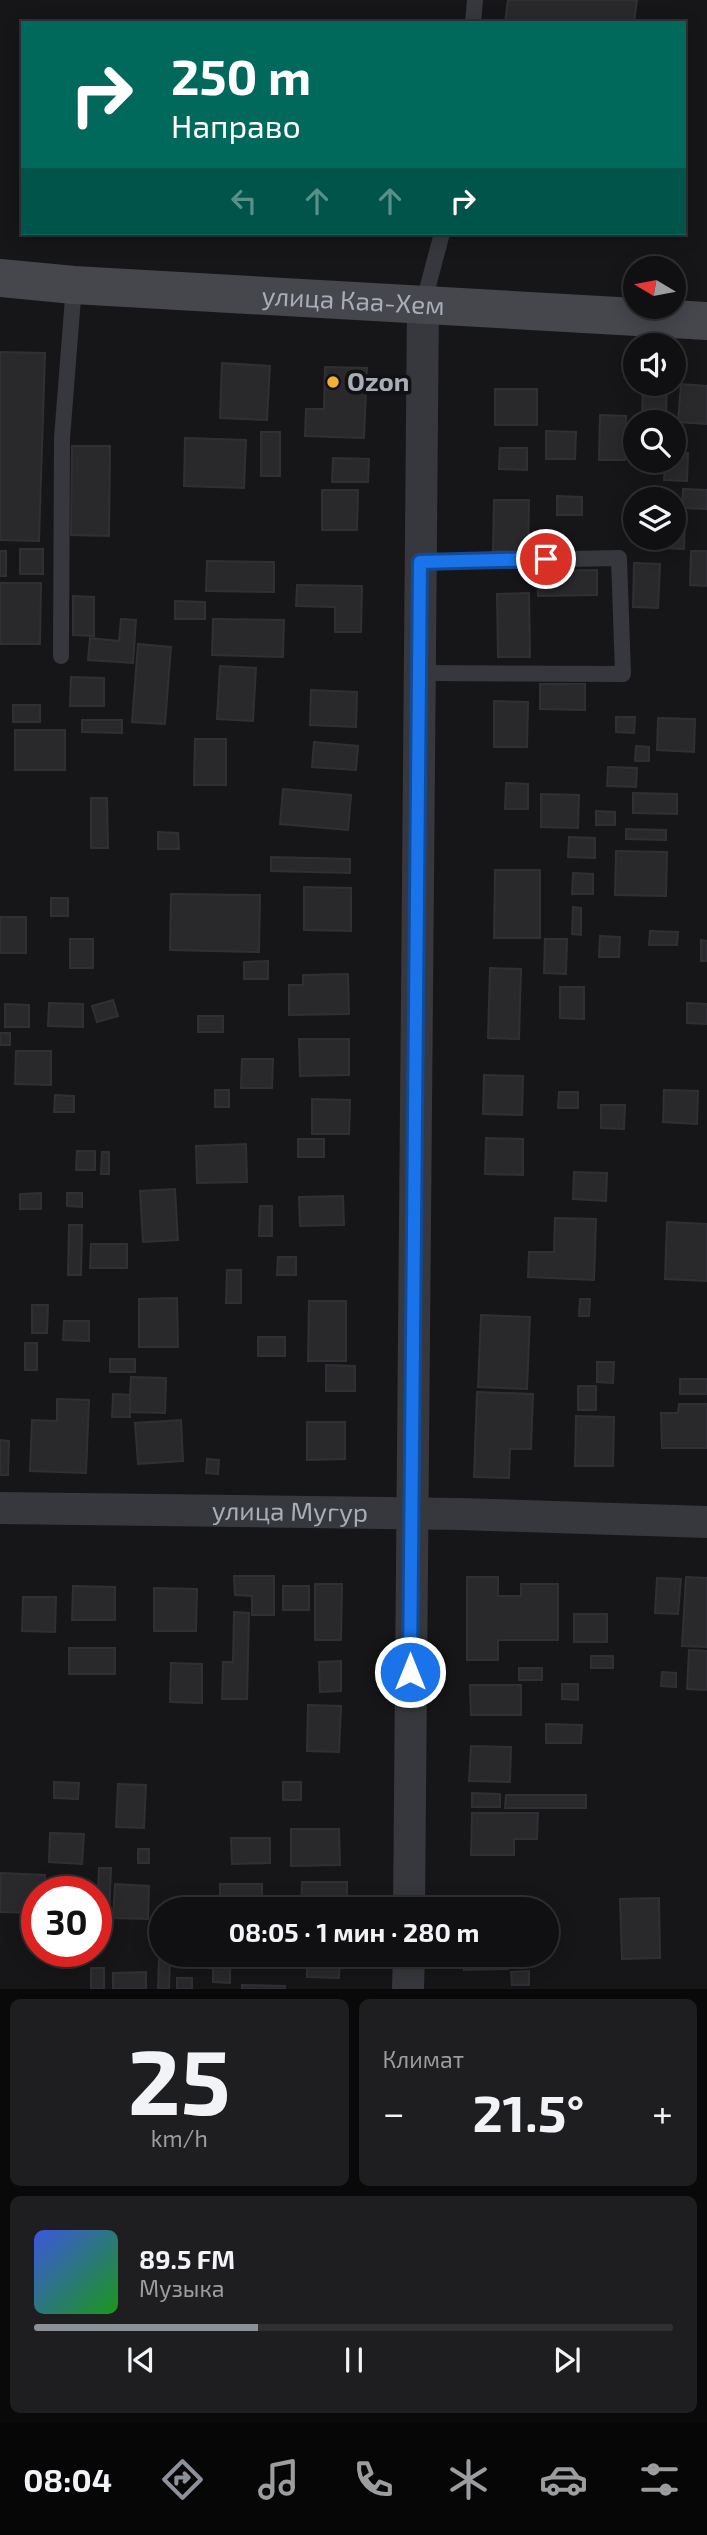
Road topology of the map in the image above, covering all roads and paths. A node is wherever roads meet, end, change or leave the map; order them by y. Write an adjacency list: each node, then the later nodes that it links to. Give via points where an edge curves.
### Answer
1 (475, 0): 2 (lane)
2 (473, 21)
3 (441, 235): 6 (lane)
4 (0, 278): 5 (street, улица Каа-Хем)
5 (74, 285): 6 (street, улица Каа-Хем); 9 (lane, via 62,438)
6 (423, 305): 7 (street, улица Каа-Хем); 8 (street)
7 (707, 321)
8 (420, 562): 10 (street); 10 (lane, via 619,558 623,674)
9 (61, 656)
10 (419, 673): 12 (street)
11 (0, 1508): 12 (street, улица Мугур)
12 (411, 1513): 13 (street, улица Мугур); 14 (street)
13 (707, 1522)
14 (409, 1897)
15 (408, 1967): 16 (street)
16 (408, 1989)

